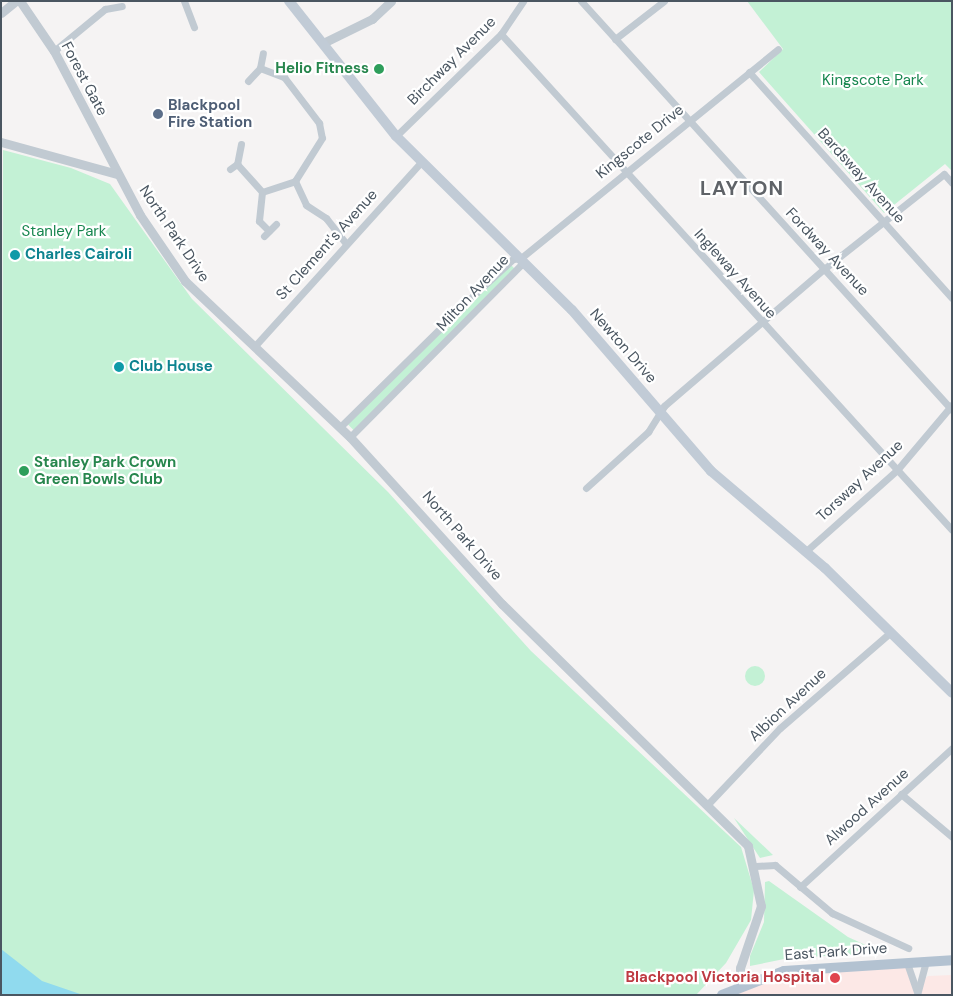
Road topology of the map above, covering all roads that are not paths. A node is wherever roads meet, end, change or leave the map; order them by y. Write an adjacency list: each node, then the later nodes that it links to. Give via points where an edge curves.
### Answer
1 (18, 1): 10 (street); 16 (street, Forest Gate)
2 (184, 1): 11 (street)
3 (289, 1): 14 (main road, Newton Drive)
4 (391, 1): 14 (street, via 372,19)
5 (523, 1): 12 (street, Birchway Avenue)
6 (581, 1): 13 (street, Fordway Avenue)
7 (664, 1): 13 (street)
8 (105, 5): 9 (street); 16 (street)
9 (122, 6)
10 (1, 13)
11 (194, 27)
12 (501, 34): 22 (street, Birchway Avenue); 28 (street, Ingleway Avenue)
13 (615, 39): 21 (street, Fordway Avenue)
14 (323, 43): 22 (main road, Newton Drive)
15 (778, 49): 19 (street, Kingscote Drive)
16 (54, 51): 29 (street, Forest Gate)
17 (263, 53): 18 (street)
18 (260, 68): 20 (street); 30 (street, via 284,76 322,130 319,146)
19 (749, 72): 21 (street, Kingscote Drive); 33 (street, Bardsway Avenue)
20 (248, 81)
21 (687, 121): 28 (street, Kingscote Drive); 37 (street, Fordway Avenue)
22 (396, 136): 25 (main road, Newton Drive)
23 (1, 142): 29 (street)
24 (241, 144): 26 (street)
25 (421, 162): 35 (street, St Clement's Avenue); 36 (main road, Newton Drive)
26 (237, 164): 27 (street); 32 (street)
27 (230, 169)
28 (624, 171): 36 (street, Kingscote Drive); 39 (street, Ingleway Avenue)
29 (117, 174): 40 (street, North Park Drive, via 185,281)
30 (295, 181): 32 (street); 35 (street, via 306,205 326,218)
31 (952, 183): 33 (street, via 944,174)
32 (262, 192): 34 (street, via 259,221 267,234)
33 (884, 222): 37 (street); 38 (street, Bardsway Avenue)
34 (276, 224)
35 (346, 244): 40 (street, St Clement's Avenue)
36 (521, 258): 42 (main road, Newton Drive); 43 (street, Milton Avenue, via 513,259 484,286); 44 (street, Milton Avenue, via 521,265)
37 (824, 269): 39 (street); 41 (street, Fordway Avenue)
38 (952, 298)
39 (761, 323): 42 (street); 45 (street, Ingleway Avenue)
40 (254, 347): 43 (street, North Park Drive)
41 (951, 407): 45 (street, Torsway Avenue)
42 (660, 412): 46 (street, via 648,432); 48 (main road, Newton Drive, via 711,471)
43 (340, 427): 44 (street, North Park Drive)
44 (350, 437): 53 (street, North Park Drive, via 508,610 603,706)
45 (897, 470): 47 (street, Ingleway Avenue); 48 (street, Torsway Avenue)
46 (586, 488)
47 (952, 530)
48 (805, 552): 49 (main road, Newton Drive)
49 (891, 632): 50 (main road, Newton Drive); 53 (street, Albion Avenue, via 780,728)
50 (952, 693)
51 (952, 748): 52 (street, Alwood Avenue)
52 (901, 794): 54 (street); 56 (street, Alwood Avenue)
53 (709, 803): 55 (street, North Park Drive, via 742,837)
54 (952, 837)
55 (756, 866): 56 (street, via 775,865); 61 (street, via 761,906 740,968)
56 (800, 886): 57 (street, via 853,926)
57 (908, 948)
58 (952, 960): 60 (main road)
59 (907, 962): 60 (main road); 61 (main road, East Park Drive, via 784,971); 62 (street)
60 (926, 962): 62 (street)
61 (740, 985): 63 (main road, East Park Drive)
62 (917, 994)
63 (722, 995)

